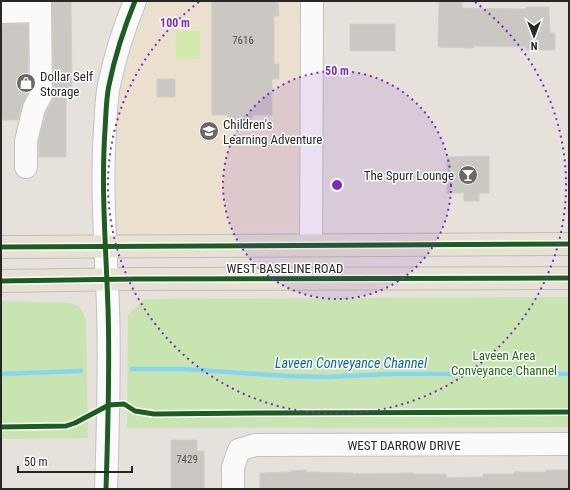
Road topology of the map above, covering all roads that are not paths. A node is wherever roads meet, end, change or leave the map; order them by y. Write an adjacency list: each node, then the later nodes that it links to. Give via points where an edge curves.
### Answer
1 (135, 1): 7 (street, via 119,46 109,86 104,150)
2 (312, 1): 8 (street)
3 (40, 6): 4 (street); 5 (street, via 41,95 34,108 26,141)
4 (1, 12)
5 (26, 167)
6 (569, 244): 8 (main road, WEST BASELINE ROAD)
7 (105, 246): 8 (main road, WEST BASELINE ROAD); 9 (main road, WEST BASELINE ROAD); 11 (street)
8 (312, 246)
9 (1, 247)
10 (569, 278): 11 (main road, WEST BASELINE ROAD)
11 (106, 280): 12 (main road, WEST BASELINE ROAD); 14 (street, via 109,357)
12 (1, 281)
13 (569, 444): 15 (street, WEST DARROW DRIVE, via 255,445 239,450 233,467)
14 (106, 489)
15 (233, 489)

